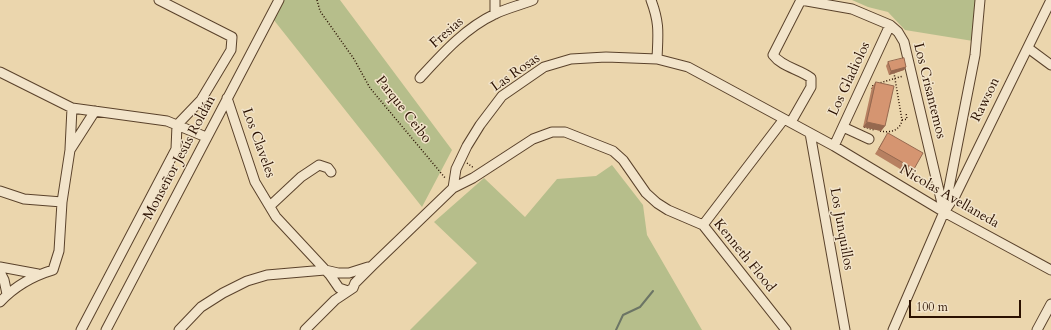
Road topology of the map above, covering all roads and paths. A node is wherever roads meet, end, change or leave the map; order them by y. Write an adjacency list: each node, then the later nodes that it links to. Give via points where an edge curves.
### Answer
1 (159, 0): 32 (street, via 232,37 232,50 201,100)
2 (278, 0): 26 (street, Monseñor Jesús Roldán)
3 (317, 0): 43 (path, Parque Ceibo, via 320,11 354,59 370,88)
4 (495, 0): 13 (street)
5 (510, 0): 12 (street)
6 (533, 0): 12 (street, Fresias)
7 (651, 0): 16 (street, via 659,30)
8 (801, 0): 11 (street, Los Crisantemos); 30 (street, via 773,55 777,60 811,78 810,87)
9 (980, 0): 47 (street, via 974,55)
10 (1051, 0): 15 (street, Rawson)
11 (834, 3): 14 (street, Los Crisantemos)
12 (521, 5): 13 (street, Fresias)
13 (495, 14): 23 (street, Fresias, via 450,47)
14 (890, 25): 33 (street, Los Gladiolos); 47 (street, Los Crisantemos, via 904,42)
15 (1028, 48): 17 (street); 47 (street, Rawson, via 955,196)
16 (657, 59): 30 (street, Las Rosas, via 688,67); 43 (street, Las Rosas, via 571,59 544,67 502,96 480,124 456,169)
17 (1051, 65)
18 (0, 72): 27 (street)
19 (898, 72): 22 (path)
20 (894, 73): 24 (path)
21 (905, 75): 22 (path)
22 (898, 77): 24 (path)
23 (420, 78)
24 (895, 78): 25 (path, via 873,85); 31 (path)
25 (871, 94)
26 (227, 98): 36 (street, Monseñor Jesús Roldán); 46 (street, Los Claveles, via 255,182)
27 (72, 108): 28 (street); 39 (street)
28 (95, 111): 32 (street, via 167,121); 39 (street)
29 (906, 113): 31 (path, via 907,119)
30 (787, 120): 35 (street, Las Rosas); 48 (street)
31 (902, 120): 34 (path, via 900,126 886,132)
32 (177, 125): 36 (street); 65 (street, via 176,149)
33 (843, 127): 37 (street); 38 (street, Los Gladiolos)
34 (863, 127)
35 (810, 133): 38 (street, Las Rosas); 70 (street, Los Junquillos)
36 (206, 137): 66 (street, Monseñor Jesús Roldán)
37 (869, 139)
38 (834, 146): 47 (street, Nicolas Avellaneda)
39 (70, 150): 45 (street)
40 (467, 162): 41 (path)
41 (474, 168)
42 (331, 172): 46 (street, via 319,165 301,176)
43 (453, 188): 48 (street, Kenneth Flood, via 533,139 552,132 565,132 612,151 623,160 657,203); 50 (street)
44 (0, 191): 45 (street, via 24,199)
45 (62, 202): 57 (street, via 57,261 53,270)
46 (270, 206): 49 (street, Los Claveles, via 276,217)
47 (944, 212): 53 (street, Nicolas Avellaneda); 71 (street)
48 (703, 225): 69 (street, Kenneth Flood)
49 (315, 259): 52 (street, Los Claveles); 55 (street, via 313,267)
50 (373, 265): 56 (street); 58 (street)
51 (0, 267): 57 (street)
52 (325, 270): 55 (street); 56 (street); 59 (street, Los Claveles)
53 (1051, 270)
54 (0, 272): 61 (street)
55 (306, 272): 67 (street, via 267,275 247,281 201,307)
56 (346, 273): 58 (street, via 354,277); 59 (street, via 340,275 337,280)
57 (38, 274): 61 (street)
58 (355, 283): 60 (street)
59 (338, 286): 60 (street); 62 (street)
60 (348, 291): 62 (street)
61 (7, 294): 63 (street)
62 (335, 300): 68 (street)
63 (0, 302)
64 (1051, 304): 72 (street)
65 (81, 330)
66 (106, 330)
67 (178, 330)
68 (305, 330)
69 (786, 330)
70 (845, 330)
71 (893, 330)
72 (1037, 330)

